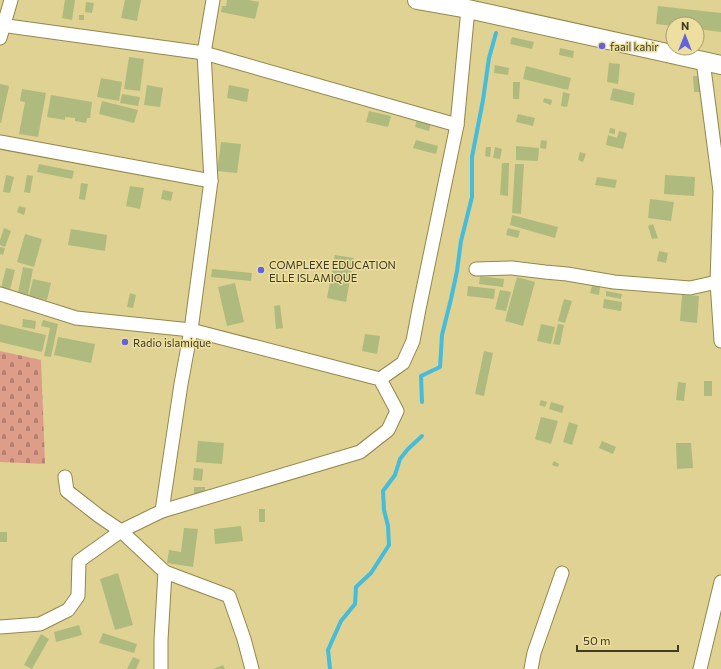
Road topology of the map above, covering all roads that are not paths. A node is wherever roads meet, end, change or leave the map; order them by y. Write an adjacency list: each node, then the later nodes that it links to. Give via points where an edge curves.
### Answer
1 (11, 0): 5 (street)
2 (212, 0): 6 (street)
3 (417, 0): 4 (street)
4 (468, 10): 7 (street); 9 (street)
5 (1, 30): 6 (street, via 90,37)
6 (204, 53): 9 (street); 11 (street)
7 (703, 61): 8 (street); 13 (street, via 720,191)
8 (721, 65)
9 (457, 125): 17 (street, via 413,341 403,362)
10 (0, 142): 11 (street)
11 (211, 180): 15 (street)
12 (476, 269): 13 (street, via 512,268 614,282 690,288)
13 (719, 282): 16 (street)
14 (0, 294): 15 (street, via 76,318)
15 (191, 330): 17 (street); 19 (street)
16 (721, 341)
17 (380, 379): 19 (street, via 397,411 388,430 360,452)
18 (65, 477): 20 (street, via 67,490)
19 (162, 511): 20 (street)
20 (121, 531): 21 (street); 24 (street, via 79,561 78,596 68,610 40,624)
21 (165, 572): 25 (street, via 160,640); 26 (street, via 229,596)
22 (562, 573): 27 (street, via 534,653)
23 (721, 582): 28 (street)
24 (0, 627)
25 (161, 669)
26 (252, 669)
27 (532, 669)
28 (700, 669)

